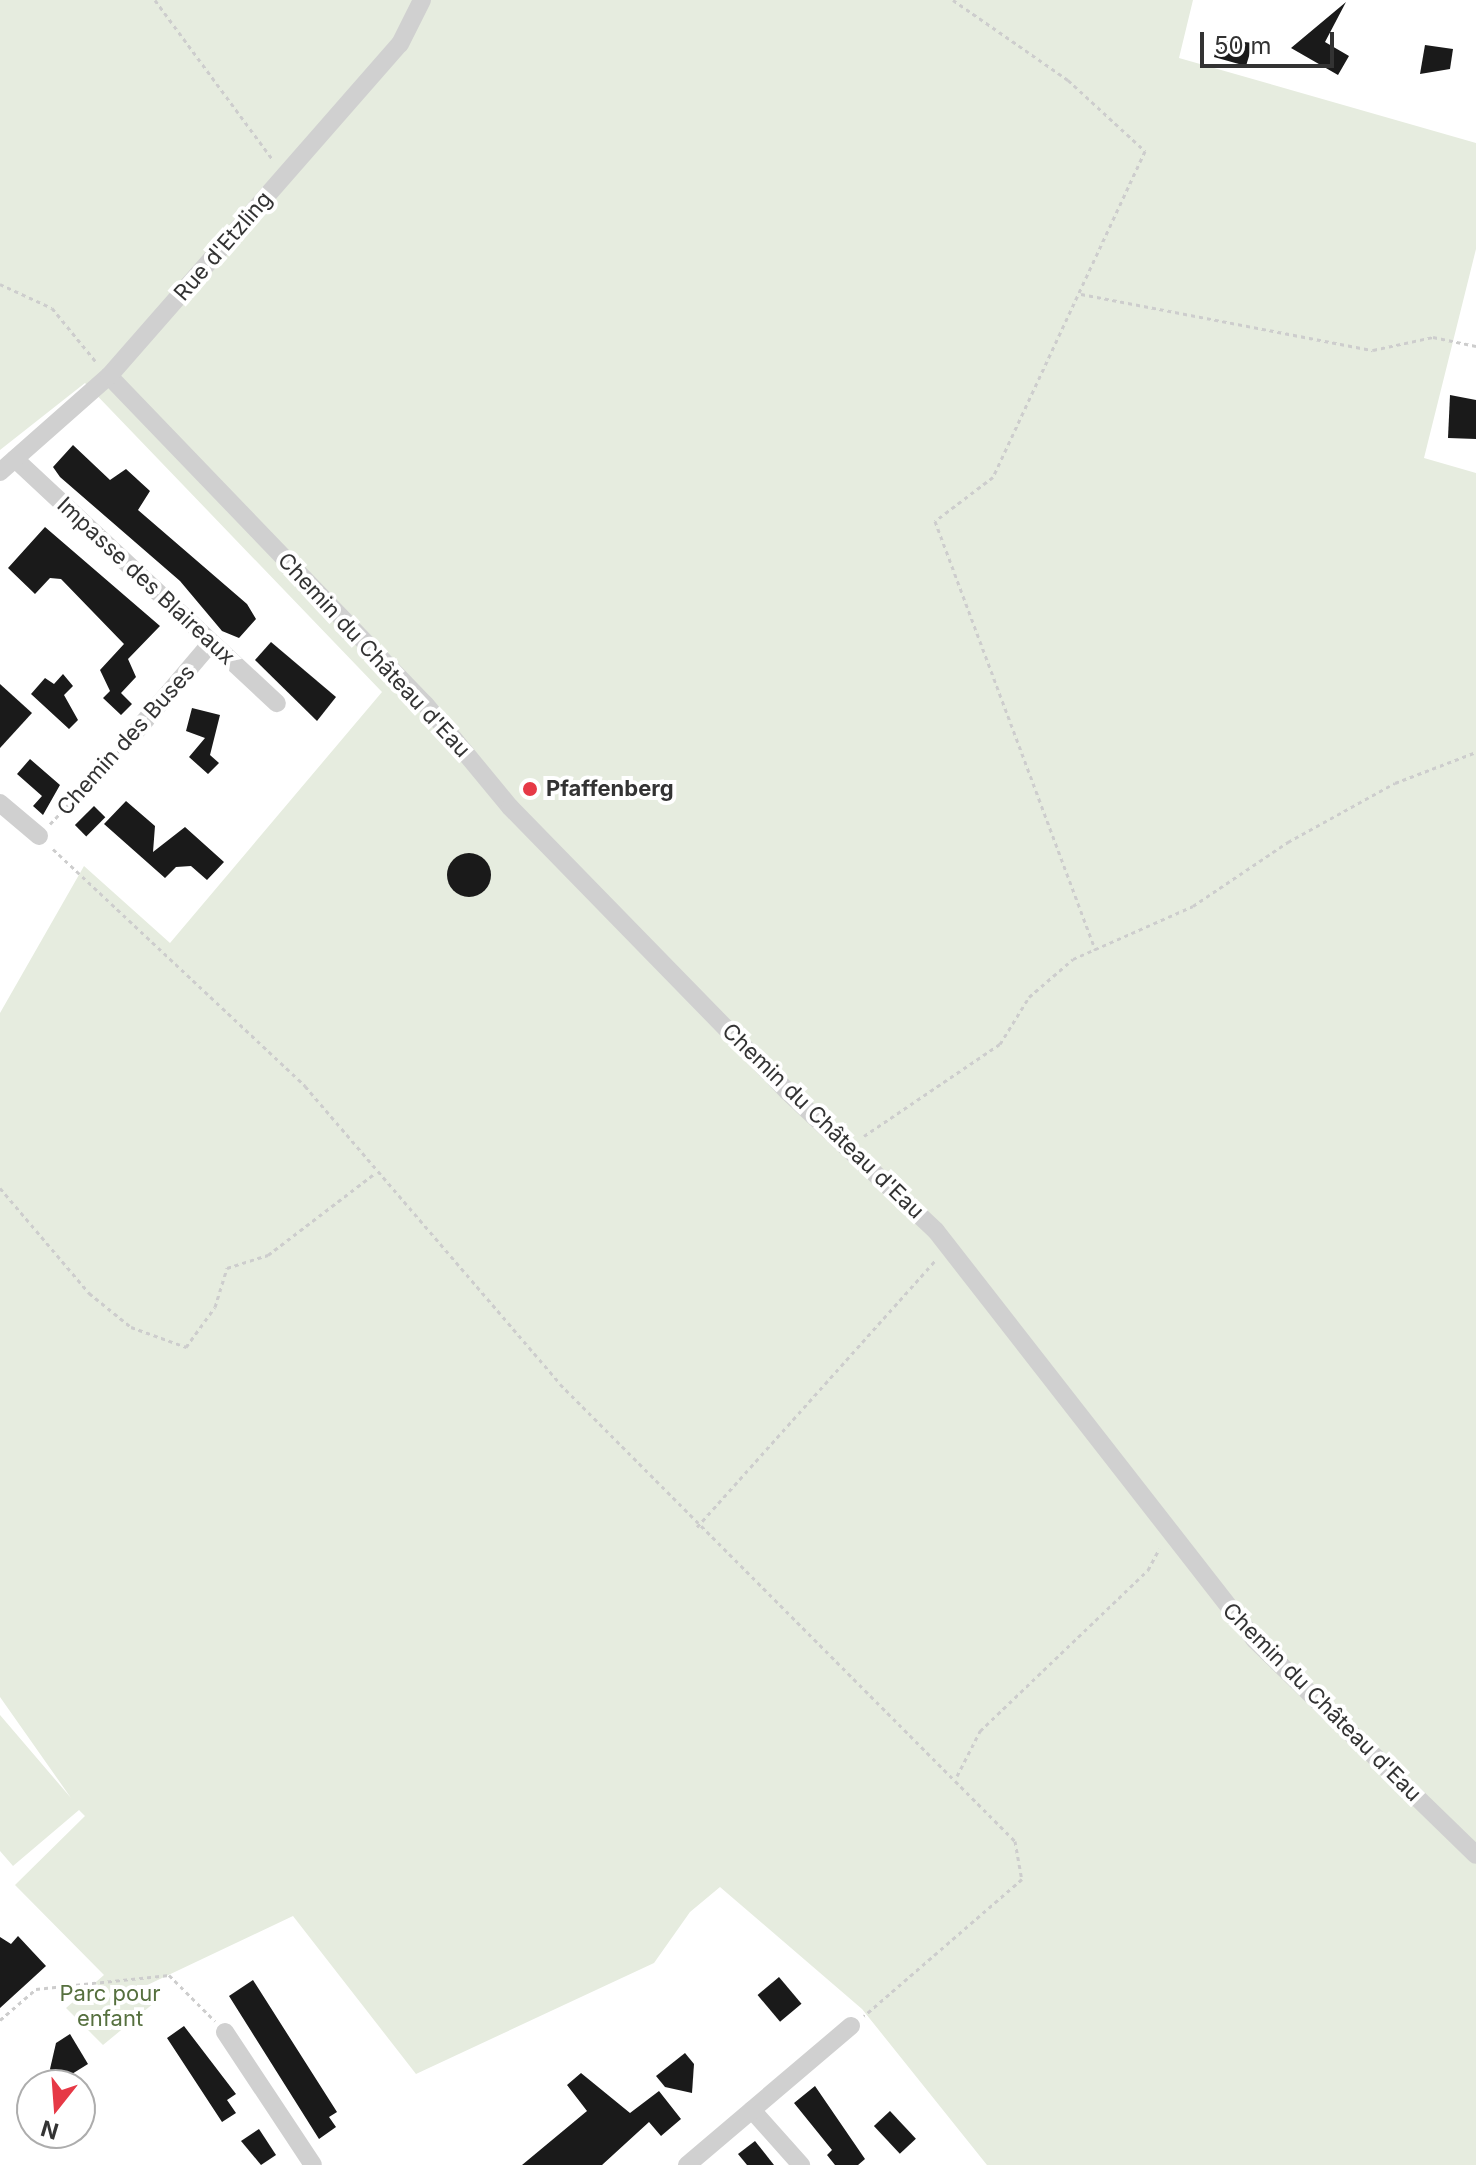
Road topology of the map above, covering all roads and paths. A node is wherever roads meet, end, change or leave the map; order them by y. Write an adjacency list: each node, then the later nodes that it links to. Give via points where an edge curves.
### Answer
1 (155, 0): 4 (path)
2 (422, 0): 4 (street, Rue d'Etzling, via 400,44)
3 (953, 0): 6 (path, via 1068,80 1145,151)
4 (286, 175): 8 (street, Rue d'Etzling)
5 (0, 284): 8 (path, via 52,308)
6 (1081, 294): 7 (path, via 1373,350 1433,337); 17 (path, via 993,477 935,521)
7 (1476, 346)
8 (109, 376): 9 (street, Rue d'Etzling); 18 (street, Chemin du Château d'Eau, via 425,704 510,807)
9 (15, 459): 10 (street, Rue d'Etzling); 11 (street, Impasse des Blaireaux)
10 (0, 472)
11 (211, 643): 12 (street, Impasse des Blaireaux); 13 (street, Chemin des Buses)
12 (277, 703)
13 (132, 736): 16 (path, Chemin des Buses)
14 (1476, 752): 17 (path, via 1395,783 1288,842 1193,906)
15 (0, 803): 16 (street)
16 (39, 836): 19 (path, via 305,1086)
17 (1095, 950): 18 (path, via 1029,997 1000,1044)
18 (848, 1149): 21 (street, Chemin du Château d'Eau)
19 (374, 1174): 20 (path, via 268,1255 227,1268 215,1307 186,1347 131,1327 89,1293); 22 (path)
20 (0, 1188)
21 (949, 1245): 22 (path); 23 (street, Chemin du Château d'Eau)
22 (697, 1527): 24 (path)
23 (1166, 1536): 24 (path, via 1148,1570 980,1731); 25 (street, Chemin du Château d'Eau, via 1255,1640)
24 (957, 1776): 27 (path, via 1015,1841 1022,1879)
25 (1476, 1855)
26 (0, 2020): 28 (path, via 36,1989 169,1975)
27 (851, 2026): 29 (street)
28 (225, 2032): 30 (street)
29 (752, 2110): 31 (street); 32 (street)
30 (313, 2165)
31 (687, 2165)
32 (801, 2165)

